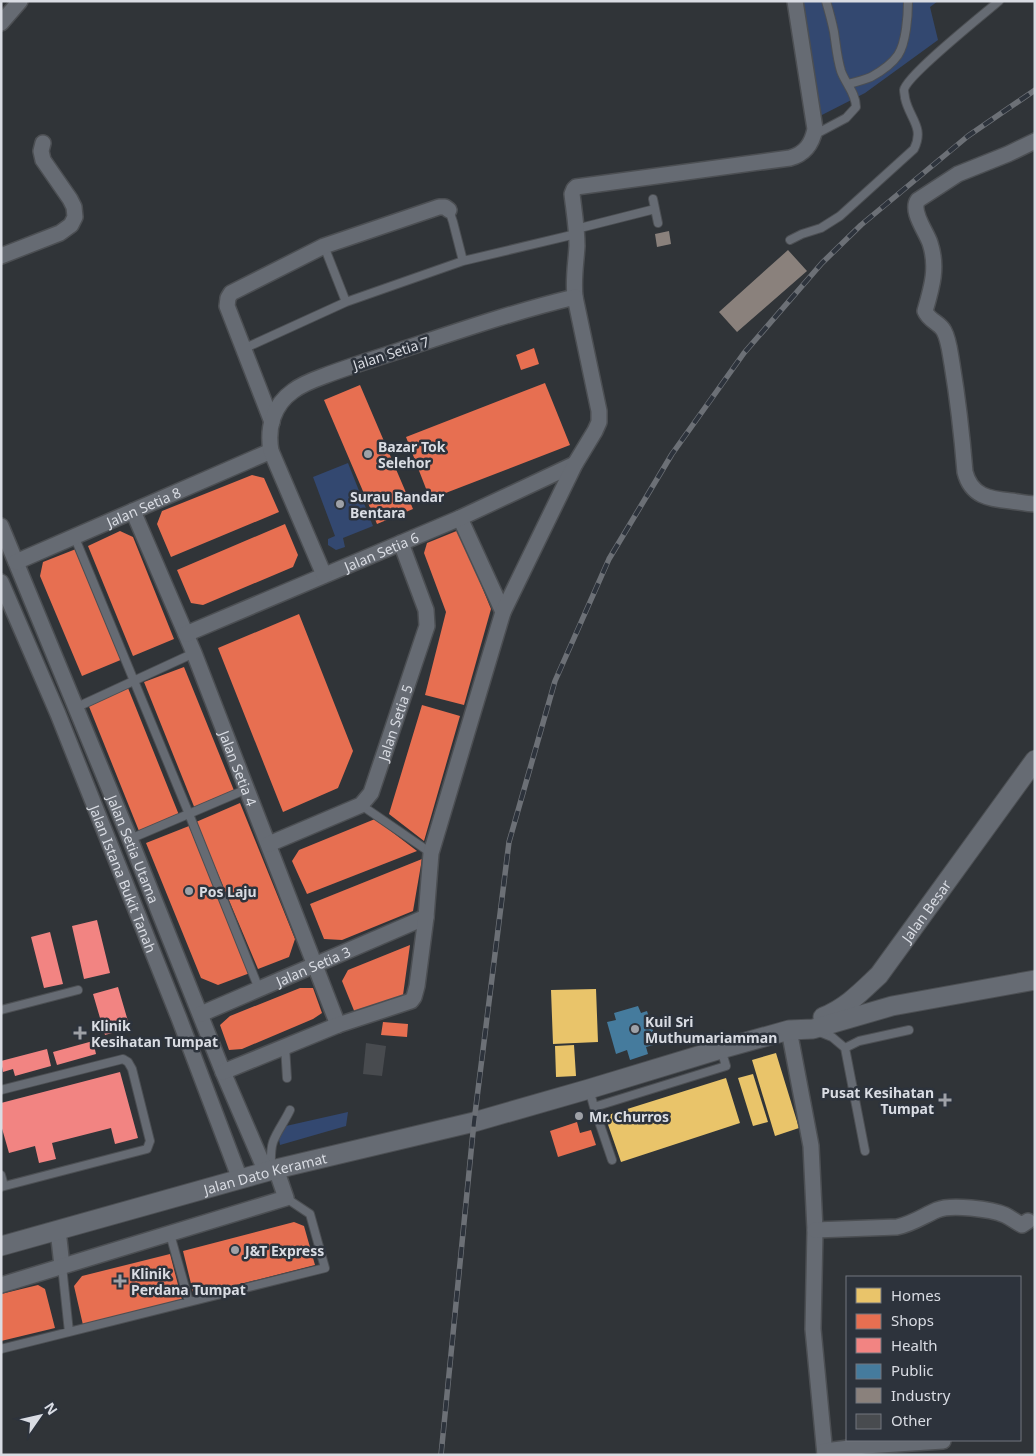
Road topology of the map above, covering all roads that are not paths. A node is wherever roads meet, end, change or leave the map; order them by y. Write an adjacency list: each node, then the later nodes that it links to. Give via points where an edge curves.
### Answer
1 (20, 1): 6 (street)
2 (795, 1): 8 (street, via 814,117)
3 (826, 1): 7 (lane, via 837,57)
4 (908, 1): 7 (lane, via 899,54 870,78)
5 (999, 1): 16 (lane, via 908,81 904,90 906,101 917,127 918,140 914,148 840,216 821,228)
6 (1, 23)
7 (848, 84): 8 (lane, via 856,107 846,118)
8 (814, 135): 15 (street, via 809,146 790,158 576,187 572,194)
9 (1035, 141): 26 (street, via 958,174 918,200 915,207 934,259 934,274 925,312 940,325 948,342 966,479 972,489 989,499)
10 (42, 143): 18 (street, via 43,160 70,199 76,217 60,233)
11 (653, 198): 12 (lane)
12 (655, 209): 14 (lane); 15 (lane)
13 (449, 210): 17 (street, via 439,207); 19 (lane)
14 (658, 223)
15 (576, 231): 19 (lane); 20 (street)
16 (790, 240)
17 (324, 246): 21 (lane); 22 (street, via 228,298 227,306)
18 (1, 256)
19 (463, 261): 21 (lane)
20 (575, 297): 23 (street, Jalan Setia 7, via 514,313 314,380 284,398); 25 (street, via 599,411 595,431)
21 (346, 302): 22 (lane)
22 (243, 349): 23 (street)
23 (272, 422): 24 (street, Jalan Setia 7, via 269,431)
24 (271, 451): 27 (street, Jalan Setia 8); 33 (street, Jalan Setia 7)
25 (575, 464): 28 (street, Jalan Setia 6); 35 (street)
26 (1035, 504)
27 (133, 511): 30 (street, Jalan Setia 8); 36 (street, Jalan Setia 4)
28 (460, 518): 31 (street, Jalan Setia 6); 35 (street)
29 (1, 526): 32 (street, Jalan Setia Utama)
30 (75, 538): 32 (street, Jalan Setia 8); 38 (lane)
31 (401, 543): 33 (street, Jalan Setia 6); 42 (street, Jalan Setia 5, via 426,610 427,626 371,793)
32 (16, 562): 39 (street, Jalan Setia Utama)
33 (324, 575): 36 (street, Jalan Setia 6)
34 (1, 582): 73 (street, Jalan Istana Bukit Tanah, via 58,714)
35 (502, 612): 46 (street)
36 (186, 634): 37 (street, Jalan Setia 4)
37 (194, 653): 38 (lane); 41 (street, Jalan Setia 4)
38 (134, 682): 39 (lane); 43 (lane)
39 (76, 708): 44 (street, Jalan Setia Utama)
40 (1035, 760): 49 (street, Jalan Besar)
41 (247, 789): 43 (lane); 45 (street, Jalan Setia 4)
42 (361, 806): 45 (street); 46 (lane)
43 (189, 814): 44 (lane); 51 (lane)
44 (130, 839): 55 (street, Jalan Setia Utama)
45 (268, 844): 48 (street, Jalan Setia 4)
46 (431, 854): 47 (street)
47 (426, 917): 48 (street, Jalan Setia 3); 56 (street, via 414,999)
48 (315, 965): 51 (street, Jalan Setia 3); 56 (street, Jalan Setia 4)
49 (879, 975): 53 (street, via 879,999 883,1004); 58 (street, Jalan Besar, via 852,1001 835,1012)
50 (1035, 980): 53 (street)
51 (259, 989): 55 (street, Jalan Setia 3)
52 (78, 990): 54 (lane)
53 (892, 1006): 57 (street)
54 (1, 1010)
55 (201, 1014): 63 (street, Jalan Setia Utama)
56 (338, 1025): 60 (street)
57 (813, 1029): 58 (street); 62 (lane, via 832,1037)
58 (789, 1030): 61 (street, Jalan Dato Keramat); 78 (street, via 811,1146)
59 (909, 1030): 62 (lane, via 859,1041)
60 (285, 1046): 63 (street); 64 (lane)
61 (721, 1048): 65 (street, Jalan Dato Keramat); 67 (lane, via 726,1066)
62 (846, 1048): 69 (lane)
63 (223, 1072): 71 (street, Jalan Setia Utama)
64 (287, 1078)
65 (589, 1089): 67 (lane); 71 (street, Jalan Dato Keramat, via 474,1122)
66 (1, 1090): 74 (lane, via 123,1059 132,1069 150,1141 147,1149)
67 (594, 1107): 70 (lane)
68 (290, 1110): 71 (lane, via 273,1142)
69 (865, 1151)
70 (612, 1160)
71 (271, 1170): 73 (street, Jalan Dato Keramat); 75 (street, Jalan Setia Utama)
72 (1, 1174): 74 (lane)
73 (240, 1179): 77 (street, Jalan Dato Keramat)
74 (3, 1186)
75 (286, 1198): 79 (street); 83 (lane, via 310,1214 325,1268)
76 (1028, 1221): 78 (street, via 1022,1225 1005,1215 984,1209 946,1207 897,1226)
77 (58, 1230): 80 (street, Jalan Dato Keramat); 81 (street)
78 (815, 1230): 87 (street, via 813,1329)
79 (170, 1234): 81 (street); 83 (lane)
80 (1, 1246)
81 (62, 1266): 82 (street); 84 (lane)
82 (1, 1285)
83 (189, 1302): 84 (lane)
84 (69, 1332): 85 (lane)
85 (1, 1349)
86 (943, 1441): 87 (street, via 865,1446)
87 (825, 1453)

